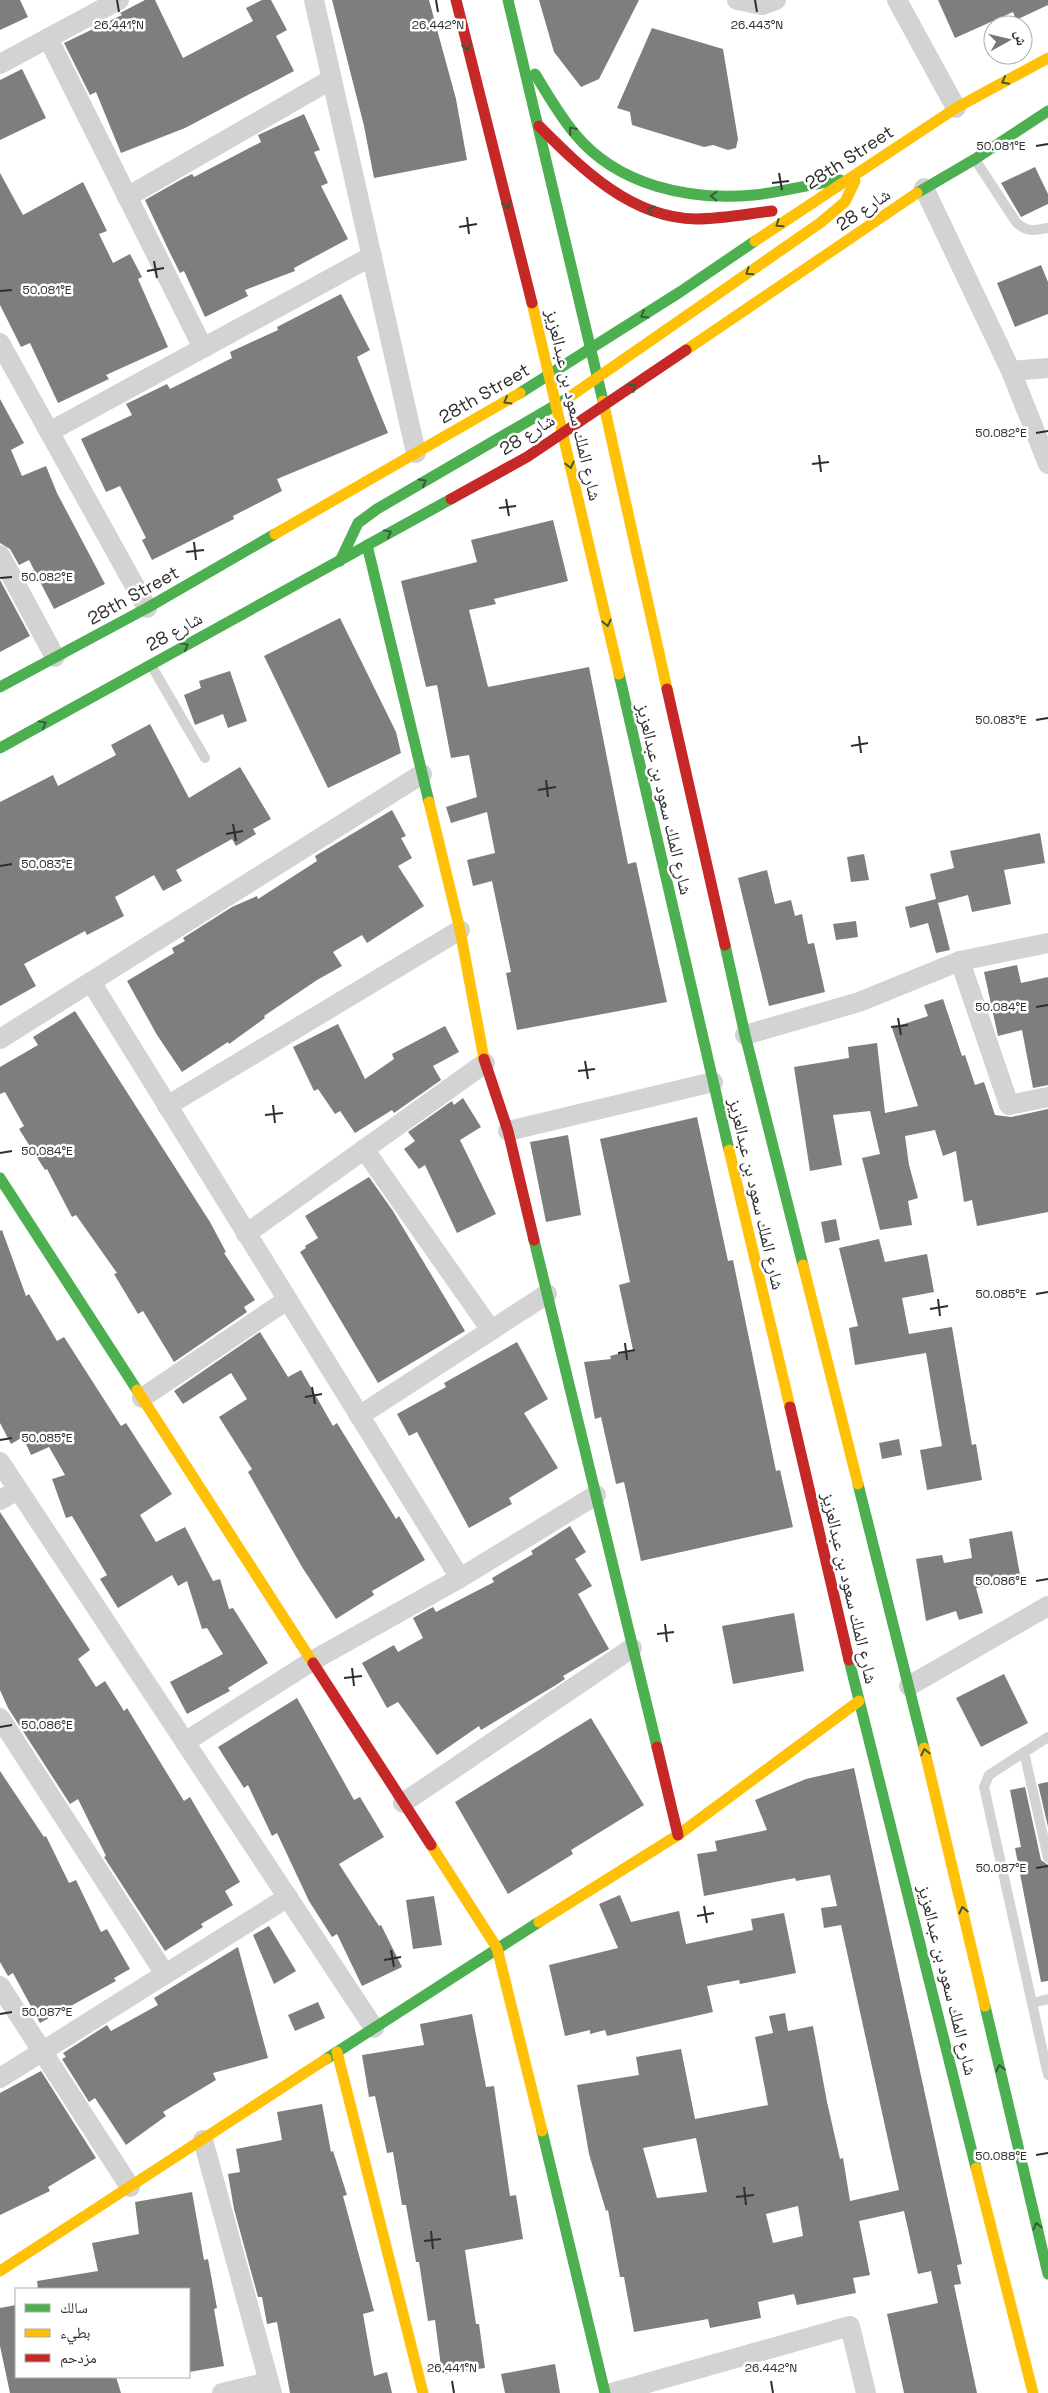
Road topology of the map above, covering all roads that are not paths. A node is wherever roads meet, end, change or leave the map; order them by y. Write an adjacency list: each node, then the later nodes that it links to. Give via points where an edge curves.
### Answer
1 (119, 0): 8 (street)
2 (314, 0): 12 (street)
3 (456, 0): 29 (main road, شارع الملك سعود بن عبدالعزيز, one-way to 29)
4 (508, 0): 9 (main road, شارع الملك سعود بن عبدالعزيز)
5 (737, 0): 6 (street, via 762,5)
6 (776, 0)
7 (897, 0): 13 (street)
8 (48, 38): 11 (street); 20 (street)
9 (519, 47): 15 (main road, شارع الملك سعود بن عبدالعزيز); 18 (main road, one-way to 9, via 754,195 716,197 677,194 631,179 589,150 559,115)
10 (1048, 58): 13 (main road, 28th Street, one-way to 13)
11 (0, 64)
12 (332, 79): 20 (street); 23 (street)
13 (956, 108): 17 (main road, 28th Street)
14 (1048, 111): 16 (main road, شارع 28)
15 (539, 126): 21 (main road, one-way to 15, via 705,218 663,214 635,205 609,189 565,153); 26 (main road, شارع الملك سعود بن عبدالعزيز)
16 (975, 159): 19 (main road, شارع 28); 22 (lane, via 1023,229)
17 (860, 171): 18 (main road, 28th Street); 30 (main road, one-way to 30, via 845,202 820,223)
18 (849, 179): 21 (main road, 28th Street)
19 (924, 188): 28 (street); 32 (main road, شارع 28, one-way to 19)
20 (127, 197): 25 (street)
21 (803, 208): 26 (main road, 28th Street, one-way to 26)
22 (1048, 228)
23 (372, 256): 25 (street); 35 (street)
24 (0, 343): 33 (street)
25 (203, 348): 33 (street)
26 (591, 348): 29 (main road, 28th Street); 30 (main road, شارع الملك سعود بن عبدالعزيز)
27 (1048, 368): 28 (street)
28 (1011, 371): 36 (street)
29 (550, 376): 31 (main road, شارع الملك سعود بن عبدالعزيز); 35 (main road, 28th Street, one-way to 35)
30 (597, 378): 31 (main road); 32 (main road, شارع الملك سعود بن عبدالعزيز)
31 (556, 406): 34 (main road, شارع الملك سعود بن عبدالعزيز); 39 (main road, one-way to 31, via 358,523 377,509)
32 (603, 407): 34 (main road, شارع 28); 51 (main road, شارع الملك سعود بن عبدالعزيز)
33 (49, 432): 40 (street)
34 (562, 433): 37 (main road, شارع 28, one-way to 34, via 527,456); 54 (main road, شارع الملك سعود بن عبدالعزيز, one-way to 54)
35 (416, 454): 40 (main road, 28th Street)
36 (1048, 464)
37 (367, 545): 39 (main road, شارع 28); 46 (main road)
38 (0, 555): 41 (street)
39 (340, 561): 42 (main road, شارع 28, one-way to 39)
40 (147, 608): 41 (main road, 28th Street)
41 (55, 657): 43 (main road, 28th Street)
42 (151, 664): 44 (main road, شارع 28, one-way to 42); 45 (lane)
43 (0, 687)
44 (0, 748)
45 (205, 758)
46 (422, 774): 47 (main road); 50 (street)
47 (460, 930): 53 (main road); 56 (street)
48 (1048, 943): 49 (street)
49 (960, 961): 51 (street, via 859,1002); 55 (street, via 1009,1105)
50 (91, 982): 52 (street); 56 (street)
51 (745, 1035): 74 (main road, شارع الملك سعود بن عبدالعزيز)
52 (0, 1039)
53 (485, 1063): 57 (main road); 58 (street)
54 (713, 1082): 57 (street); 75 (main road, شارع الملك سعود بن عبدالعزيز)
55 (1048, 1097)
56 (167, 1106): 60 (street)
57 (508, 1131): 61 (main road)
58 (364, 1149): 60 (street); 63 (street)
59 (0, 1178): 64 (main road, via 12,1206)
60 (246, 1234): 62 (street)
61 (547, 1294): 63 (street); 68 (main road)
62 (287, 1300): 64 (street); 65 (street)
63 (491, 1330): 65 (street)
64 (142, 1398): 73 (main road)
65 (359, 1416): 70 (street)
66 (0, 1462): 67 (street)
67 (18, 1490): 69 (street); 78 (street)
68 (596, 1495): 70 (street); 72 (main road)
69 (0, 1500)
70 (460, 1578): 73 (street)
71 (1047, 1608): 74 (street)
72 (632, 1648): 80 (street); 81 (main road)
73 (312, 1661): 78 (street); 80 (main road)
74 (909, 1686): 97 (main road, شارع الملك سعود بن عبدالعزيز, one-way to 74)
75 (859, 1701): 81 (main road); 104 (main road, شارع الملك سعود بن عبدالعزيز)
76 (0, 1718): 85 (street)
77 (1048, 1737): 79 (lane)
78 (185, 1742): 83 (street)
79 (1024, 1752): 82 (lane); 88 (lane, via 989,1774 984,1787)
80 (403, 1803): 84 (main road)
81 (678, 1835): 84 (main road)
82 (1048, 1858)
83 (288, 1897): 85 (street); 89 (street)
84 (497, 1948): 89 (main road); 101 (main road)
85 (165, 1974): 90 (street)
86 (0, 1986): 90 (street)
87 (1048, 1999): 88 (lane)
88 (1032, 2003): 92 (lane)
89 (374, 2028): 91 (main road)
90 (42, 2051): 93 (street); 95 (street)
91 (337, 2052): 94 (main road); 100 (main road)
92 (1048, 2075)
93 (0, 2078)
94 (203, 2140): 95 (main road); 98 (street)
95 (130, 2187): 96 (main road)
96 (0, 2271)
97 (1048, 2274)
98 (270, 2387): 99 (street)
99 (222, 2393)
100 (423, 2393)
101 (605, 2393)
102 (612, 2393): 103 (street, via 850,2326)
103 (866, 2393)
104 (1033, 2393)

